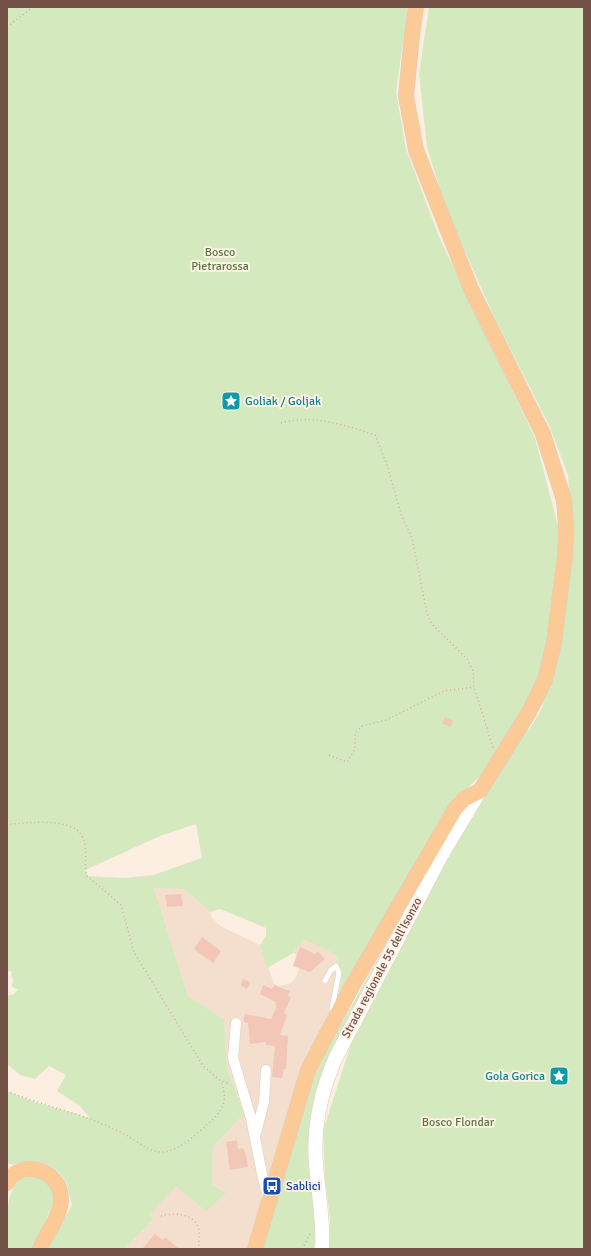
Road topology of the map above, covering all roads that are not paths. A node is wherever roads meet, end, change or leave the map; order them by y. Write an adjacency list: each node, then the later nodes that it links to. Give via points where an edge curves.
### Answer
1 (416, 7): 2 (main road, Strada regionale 55 dell'Isonzo, via 406,96 416,150 471,289 543,434 564,500 565,554 554,642 545,680 529,712)
2 (480, 791): 4 (main road, via 464,799 455,809); 12 (main road, Strada regionale 55 dell'Isonzo, via 441,856 336,1057 326,1081 315,1136)
3 (325, 981): 4 (lane, via 336,966 338,973 332,1008)
4 (336, 1015): 9 (main road, via 308,1070)
5 (236, 1023): 7 (street, via 233,1058 252,1118)
6 (266, 1070): 7 (street, via 264,1101)
7 (255, 1138): 9 (street)
8 (7, 1183): 10 (main road, via 18,1171 28,1169 41,1170 59,1185 62,1198 60,1208)
9 (270, 1202): 11 (main road)
10 (40, 1249)
11 (255, 1249)
12 (322, 1249)

